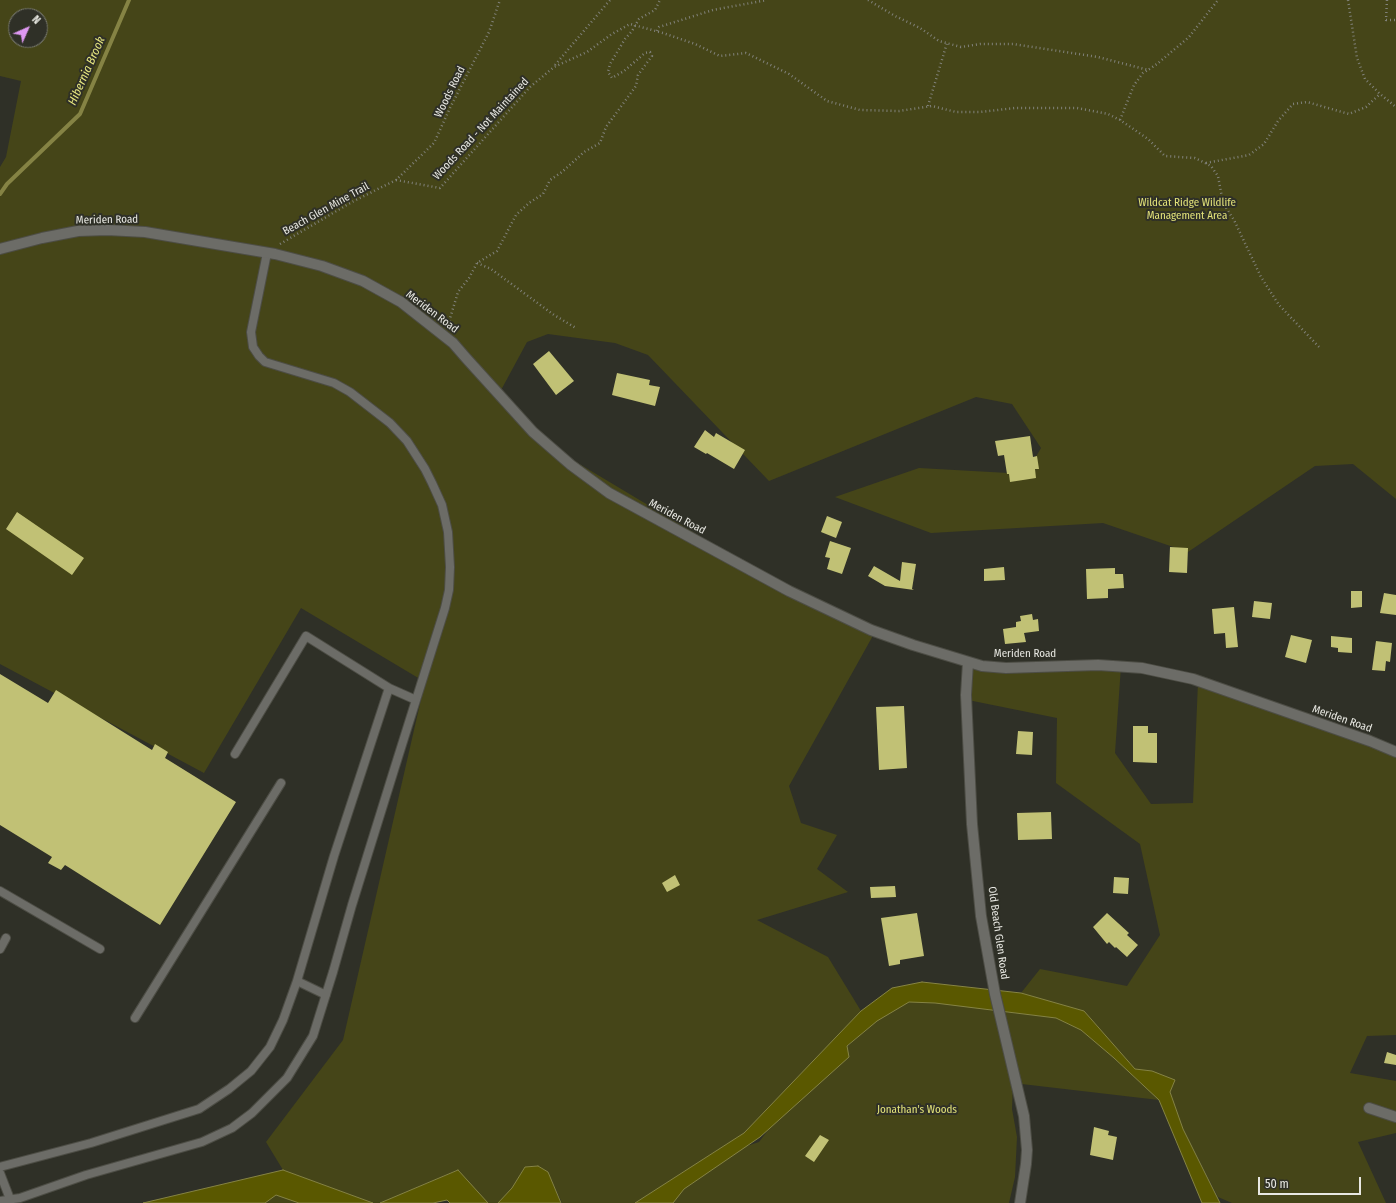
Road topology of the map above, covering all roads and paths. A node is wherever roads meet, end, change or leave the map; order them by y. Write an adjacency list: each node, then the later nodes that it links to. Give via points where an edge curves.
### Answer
1 (500, 0): 20 (path, Woods Road, via 489,32 434,143)
2 (610, 0): 13 (path)
3 (660, 0): 10 (path, via 655,10 639,19)
4 (767, 0): 11 (path, via 713,10 659,27)
5 (868, 0): 12 (path, via 939,41)
6 (1218, 0): 14 (path, via 1189,37)
7 (1348, 0): 15 (path, via 1358,58 1365,79)
8 (1387, 0): 9 (path, via 1386,20)
9 (1396, 20)
10 (635, 26): 11 (path, Woods Road - Not Maintained); 13 (path, Woods Road - Not Maintained, via 630,24 588,52); 23 (path, via 610,64 608,72 612,78 645,53 650,52 652,56 638,75 636,86 606,127 600,143 584,152 550,180 543,194 516,215 498,251)
11 (657, 31): 16 (path, Woods Road - Not Maintained, via 720,56 746,53 789,74 827,101 860,110 899,111)
12 (947, 43): 14 (path, via 961,47 1013,44 1098,57); 16 (path)
13 (554, 67): 20 (path, Woods Road - Not Maintained, via 530,87 440,188)
14 (1148, 70): 18 (path, via 1134,86)
15 (1380, 94): 17 (path); 19 (path, via 1366,107 1349,114 1307,102 1293,104 1278,121 1264,144 1249,155)
16 (928, 106): 18 (path, Woods Road - Not Maintained, via 956,112 1016,108 1077,108 1108,114)
17 (1396, 107)
18 (1120, 120): 19 (path, Woods Road - Not Maintained, via 1148,139 1165,156 1195,158)
19 (1206, 164): 26 (path, via 1211,166 1218,176 1222,203 1234,220 1261,277 1279,305)
20 (396, 180): 22 (path, Beach Glen Mine Trail, via 352,202)
21 (0, 249): 22 (street, Meriden Road, via 42,238 107,230 145,232)
22 (266, 253): 25 (street, Meriden Road, via 322,266 363,281 401,302); 29 (lane, via 251,332 258,356 265,362 334,383 367,404 390,423 407,442 425,469 442,505 449,545 449,590)
23 (477, 263): 24 (path, via 491,268 554,315); 25 (path, via 458,292 448,324)
24 (576, 328)
25 (453, 343): 27 (street, Meriden Road, via 533,432 609,493 835,614 871,630)
26 (1321, 349)
27 (968, 662): 30 (street, Meriden Road, via 1006,668 1098,665 1142,668 1193,679); 46 (street, Old Beach Glen Road, via 966,695 972,824 981,916 991,976 1023,1111 1027,1150)
28 (389, 688): 29 (lane); 31 (lane, via 306,636); 37 (lane, via 334,856)
29 (416, 700): 38 (lane)
30 (1396, 752)
31 (235, 754)
32 (281, 783): 39 (lane)
33 (0, 891): 35 (lane)
34 (6, 938): 36 (lane)
35 (100, 948)
36 (0, 949)
37 (297, 981): 38 (lane); 42 (lane, via 284,1020 270,1047 251,1071 199,1109 91,1143)
38 (326, 995): 44 (lane, via 313,1036 287,1078 252,1113 232,1128 202,1142)
39 (135, 1018)
40 (1369, 1108): 41 (street)
41 (1396, 1117)
42 (0, 1167)
43 (0, 1173): 44 (lane)
44 (10, 1199): 45 (lane)
45 (0, 1201)
46 (1020, 1203)

